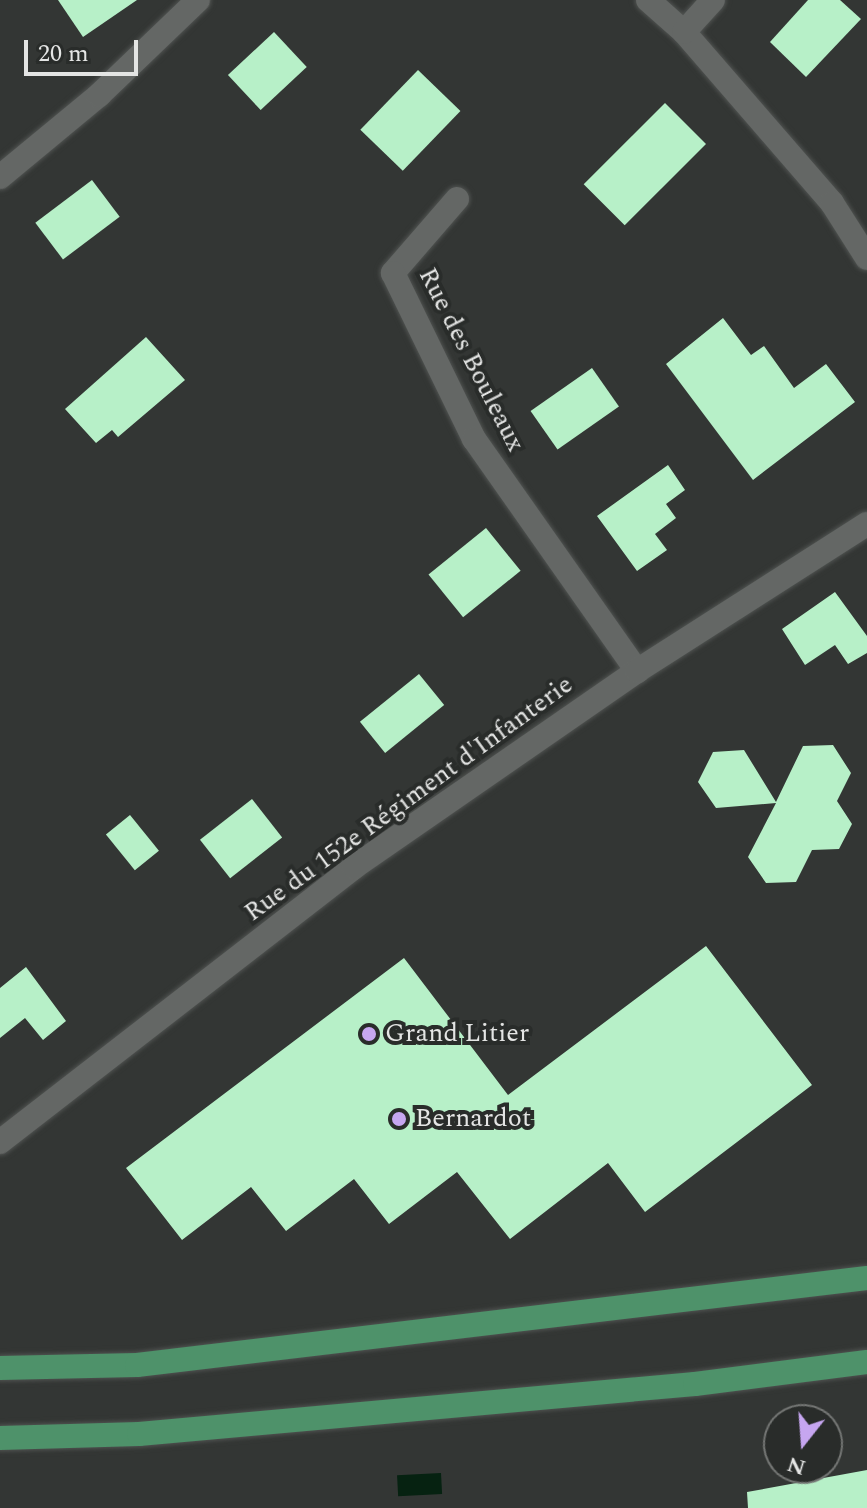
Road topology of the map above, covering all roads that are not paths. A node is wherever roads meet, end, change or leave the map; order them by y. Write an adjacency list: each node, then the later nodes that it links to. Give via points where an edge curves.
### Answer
1 (198, 0): 5 (street, via 99,95)
2 (648, 0): 4 (street)
3 (713, 0): 4 (street)
4 (684, 32): 7 (street, via 832,203)
5 (0, 177)
6 (457, 199): 9 (street, Rue des Bouleaux, via 393,273 474,439)
7 (867, 258)
8 (867, 524): 9 (street, Rue du 152e Régiment d'Infanterie)
9 (637, 671): 10 (street, Rue du 152e Régiment d'Infanterie, via 354,867)
10 (0, 1142)
11 (867, 1278): 13 (main road, via 137,1365)
12 (867, 1362): 14 (main road, via 695,1384 139,1434)
13 (0, 1368)
14 (0, 1438)

